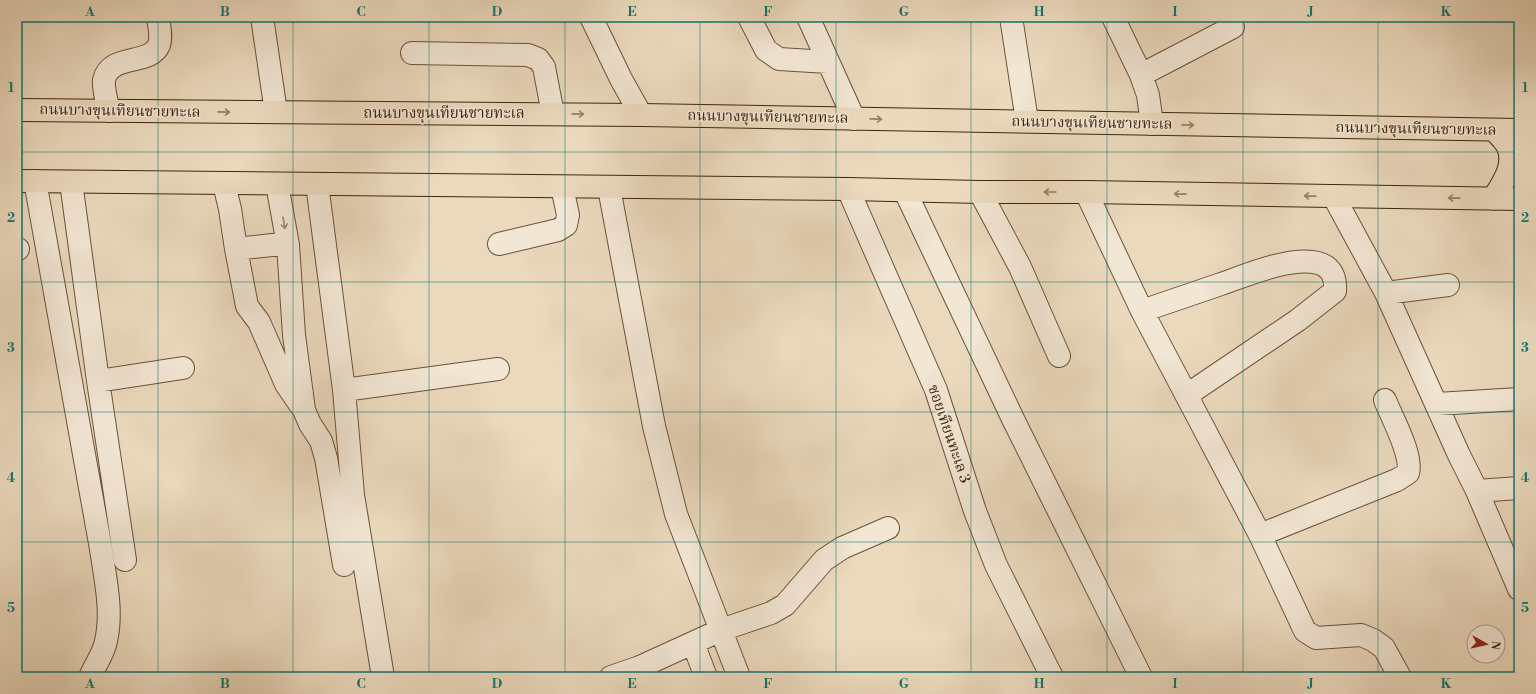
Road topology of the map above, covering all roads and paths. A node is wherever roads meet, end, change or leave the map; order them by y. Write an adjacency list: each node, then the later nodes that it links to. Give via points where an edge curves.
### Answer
1 (158, 17): 13 (street, via 159,44 152,53 114,66 107,71 104,82)
2 (262, 17): 14 (street)
3 (591, 17): 16 (street)
4 (749, 17): 10 (street, via 766,50 779,59)
5 (808, 17): 10 (street)
6 (1012, 17): 18 (street)
7 (1112, 17): 11 (street)
8 (1233, 27): 11 (street)
9 (412, 53): 15 (street, via 528,55 538,59 544,67)
10 (828, 62): 17 (street)
11 (1141, 75): 19 (street, via 1148,95)
12 (17, 110): 13 (main road, ถนนบางขุนเทียนชายทะเล)
13 (109, 111): 14 (main road, ถนนบางขุนเทียนชายทะเล, one-way to 14)
14 (276, 112): 15 (main road, ถนนบางขุนเทียนชายทะเล)
15 (553, 114): 16 (main road, ถนนบางขุนเทียนชายทะเล, one-way to 16)
16 (641, 115): 17 (main road, ถนนบางขุนเทียนชายทะเล)
17 (854, 119): 18 (main road, ถนนบางขุนเทียนชายทะเล, one-way to 18)
18 (1028, 121): 19 (main road, ถนนบางขุนเทียนชายทะเล)
19 (1152, 124): 20 (main road, ถนนบางขุนเทียนชายทะเล, one-way to 20)
20 (1494, 130): 21 (main road, ถนนบางขุนเทียนชายทะเล); 34 (main road, via 1508,146 1511,158 1507,175)
21 (1519, 130)
22 (26, 181): 23 (main road); 61 (street, via 98,533 107,597 109,620 106,642)
23 (70, 182): 24 (main road); 45 (street)
24 (224, 184): 25 (main road); 38 (street)
25 (277, 184): 26 (main road); 37 (street, one-way to 37)
26 (317, 184): 27 (main road); 46 (street)
27 (562, 187): 28 (main road); 36 (street, via 568,215 566,225 558,230)
28 (609, 188): 29 (main road); 59 (street, via 654,426 675,507)
29 (848, 190): 30 (main road); 66 (street, ซอยเทียนทะเล 3, via 936,390 996,565)
30 (905, 191): 31 (main road); 67 (street, via 1013,419)
31 (980, 192): 32 (main road, one-way to 31); 42 (street, via 1020,267)
32 (1086, 192): 33 (main road, one-way to 32); 41 (street)
33 (1334, 197): 34 (main road, one-way to 33); 40 (street)
34 (1493, 199): 35 (main road)
35 (1519, 199)
36 (500, 244)
37 (288, 245): 38 (street); 51 (street, via 294,335)
38 (236, 249): 51 (street, via 247,306 259,322 286,384)
39 (1448, 285): 40 (street)
40 (1386, 293): 50 (street)
41 (1142, 311): 47 (street); 47 (street, via 1275,266 1319,263 1332,271 1336,281 1335,291 1298,320)
42 (1059, 356)
43 (183, 368): 45 (street)
44 (498, 369): 46 (street)
45 (98, 381): 56 (street)
46 (344, 390): 62 (street, via 353,495)
47 (1187, 395): 55 (street)
48 (1384, 400): 55 (street, via 1407,453 1408,474)
49 (1519, 400): 50 (street)
50 (1437, 404): 53 (street)
51 (304, 410): 57 (street, via 321,441 326,458)
52 (1519, 488): 53 (street)
53 (1477, 491): 58 (street)
54 (888, 528): 59 (street, via 842,548 824,560 785,605 771,613)
55 (1260, 536): 68 (street, via 1305,631 1316,638 1361,635 1373,640 1384,648)
56 (125, 560)
57 (344, 565)
58 (1519, 589)
59 (721, 630): 60 (street); 65 (street)
60 (693, 643): 63 (street); 64 (street)
61 (90, 677)
62 (383, 677)
63 (611, 677)
64 (706, 677)
65 (739, 677)
66 (1052, 677)
67 (1141, 677)
68 (1400, 677)

